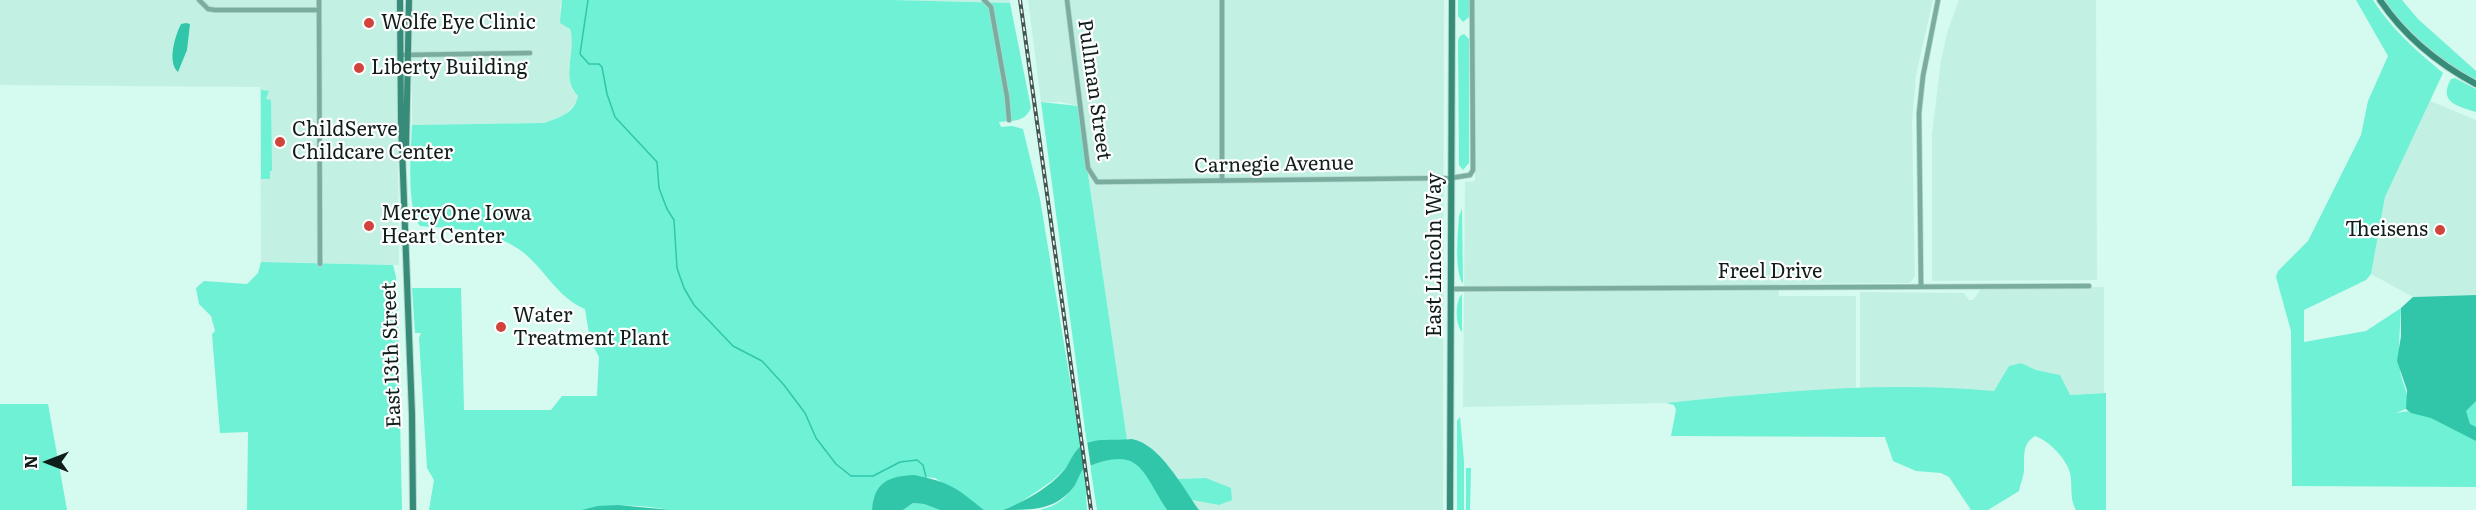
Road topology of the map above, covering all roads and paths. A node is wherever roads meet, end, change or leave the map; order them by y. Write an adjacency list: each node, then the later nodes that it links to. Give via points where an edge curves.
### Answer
1 (199, 0): 12 (street, via 215,10)
2 (319, 0): 12 (street)
3 (400, 0): 14 (main road, East 13th Street)
4 (409, 0): 14 (main road, East 13th Street)
5 (984, 0): 16 (street, via 991,7)
6 (1067, 0): 19 (street, Pullman Street, via 1088,168)
7 (1222, 0): 18 (street)
8 (1452, 0): 17 (main road, East Lincoln Way)
9 (1472, 0): 17 (street, via 1473,170 1470,175)
10 (1938, 0): 21 (street, via 1919,113)
11 (2380, 0): 15 (main road, via 2425,52)
12 (319, 10): 20 (street)
13 (530, 53): 14 (street)
14 (404, 55): 24 (main road, East 13th Street)
15 (2476, 84)
16 (1009, 120)
17 (1451, 178): 18 (street, Carnegie Avenue); 23 (main road, East Lincoln Way)
18 (1222, 180): 19 (street, Carnegie Avenue)
19 (1097, 182)
20 (320, 264)
21 (1921, 286): 22 (street, Freel Drive); 23 (street, Freel Drive)
22 (2089, 286)
23 (1452, 288): 25 (main road, East Lincoln Way)
24 (413, 510)
25 (1450, 510)

